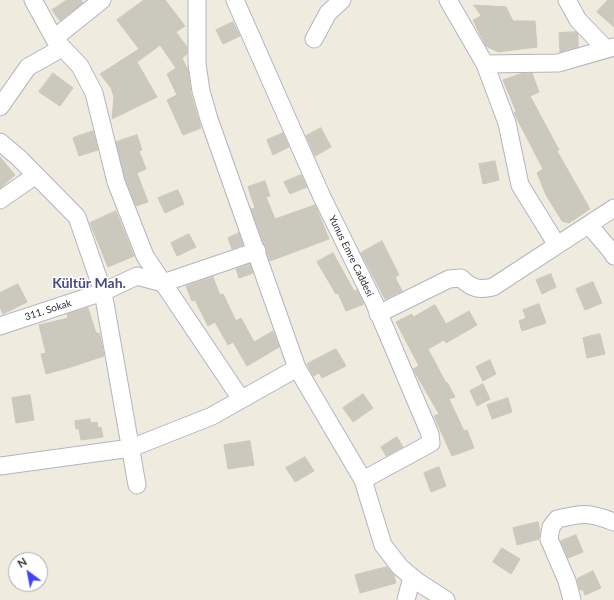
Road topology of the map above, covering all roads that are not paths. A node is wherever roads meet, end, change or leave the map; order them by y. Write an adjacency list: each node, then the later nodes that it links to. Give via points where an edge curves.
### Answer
1 (33, 0): 9 (street)
2 (102, 0): 9 (street, via 62,32)
3 (197, 0): 19 (street, via 197,64 201,92)
4 (235, 0): 23 (street, Yunus Emre Caddesi, via 322,196)
5 (342, 0): 8 (street, via 328,13)
6 (448, 0): 11 (street)
7 (567, 0): 10 (street, via 578,20)
8 (314, 39)
9 (58, 44): 12 (street, via 28,67); 21 (street, via 80,66 94,93 116,182 145,256)
10 (610, 48): 11 (street, via 558,63)
11 (485, 64): 18 (street, via 507,123 520,185)
12 (0, 107)
13 (0, 142): 14 (street)
14 (36, 175): 15 (street); 22 (street, via 77,217)
15 (0, 200)
16 (614, 208): 17 (street)
17 (589, 224): 18 (street); 20 (street)
18 (558, 245): 23 (street, via 494,287 479,290 469,286 461,278 449,279)
19 (257, 250): 21 (street); 25 (street)
20 (614, 256)
21 (163, 282): 22 (street, 311. Sokak, via 137,276); 26 (street)
22 (103, 292): 24 (street, 311. Sokak); 27 (street)
23 (378, 314): 29 (street, Yunus Emre Caddesi, via 424,419 430,434 430,443)
24 (0, 326)
25 (297, 368): 26 (street); 29 (street)
26 (241, 399): 27 (street, via 212,416)
27 (131, 448): 28 (street); 30 (street)
28 (0, 466)
29 (363, 480): 32 (street, via 383,544 400,567)
30 (137, 485)
31 (614, 522): 35 (street, via 583,513 557,518 551,527 549,539 567,581)
32 (412, 577): 33 (street); 34 (street)
33 (406, 600)
34 (446, 600)
35 (572, 600)

